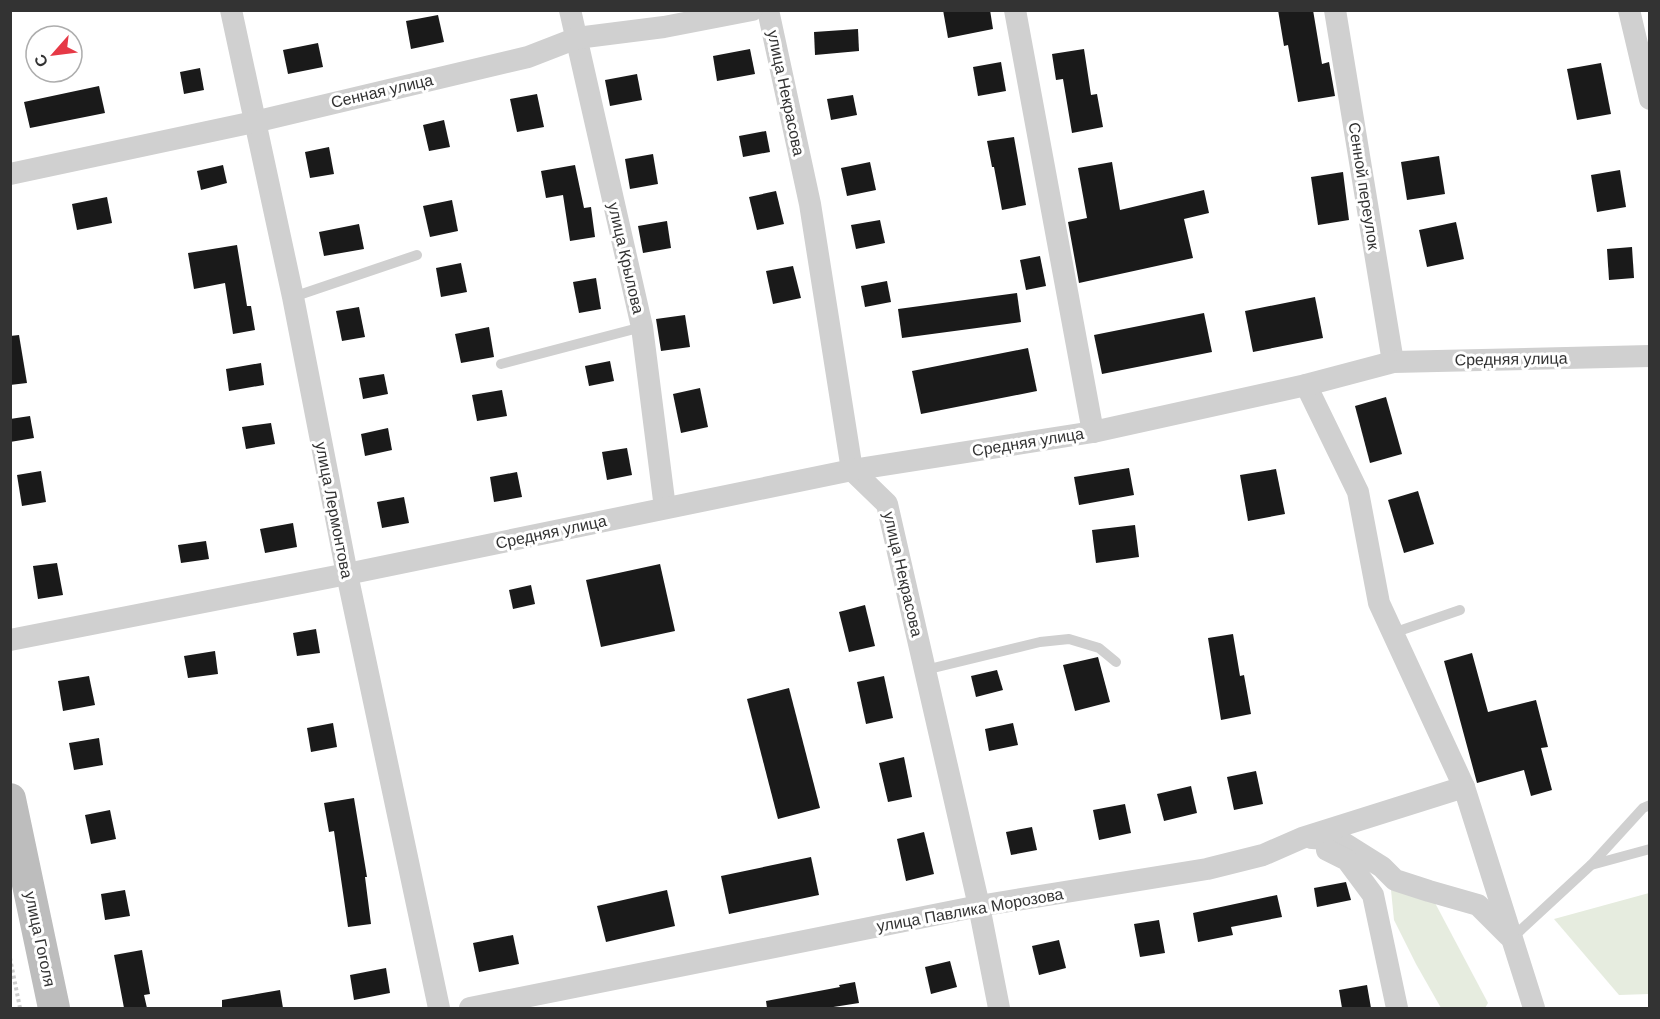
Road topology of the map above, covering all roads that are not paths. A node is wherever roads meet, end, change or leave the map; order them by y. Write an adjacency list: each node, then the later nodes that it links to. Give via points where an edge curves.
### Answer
1 (231, 10): 10 (street, улица Лермонтова)
2 (570, 10): 8 (street, улица Крылова)
3 (752, 10): 8 (street, Сенная улица)
4 (768, 10): 20 (street, улица Некрасова, via 810,204)
5 (1015, 10): 19 (street, Средняя улица)
6 (1335, 10): 16 (street, Сенной переулок)
7 (1629, 10): 9 (street)
8 (577, 38): 10 (street, Сенная улица, via 528,57); 14 (street, улица Крылова)
9 (1650, 99)
10 (254, 122): 11 (street, Сенная улица); 13 (street, улица Лермонтова)
11 (10, 174)
12 (417, 255): 13 (lane)
13 (293, 297): 22 (street, улица Лермонтова)
14 (642, 327): 17 (lane); 21 (street, улица Крылова)
15 (1650, 356): 16 (street, Средняя улица)
16 (1393, 362): 18 (street, Средняя улица)
17 (501, 364)
18 (1306, 386): 19 (street, Средняя улица); 24 (street, via 1358,492 1379,603)
19 (1093, 432): 20 (street, Средняя улица)
20 (852, 470): 21 (street, Средняя улица); 27 (street, улица Некрасова, via 887,504)
21 (665, 508): 22 (street, Средняя улица)
22 (347, 574): 25 (street, Средняя улица); 37 (street, улица Лермонтова)
23 (1460, 610): 24 (lane)
24 (1393, 633): 28 (street)
25 (10, 640)
26 (1116, 662): 27 (lane, via 1099,648 1069,639 1040,642)
27 (925, 670): 34 (street, улица Некрасова)
28 (1464, 787): 31 (street, улица Павлика Морозова); 35 (street)
29 (10, 799): 36 (street, улица Гоголя)
30 (1650, 805): 33 (lane)
31 (1302, 838): 34 (street, улица Павлика Морозова, via 1263,855 1207,870); 35 (street, via 1339,840 1382,867 1395,880 1478,905); 40 (street, via 1347,860 1373,895)
32 (1650, 849): 33 (lane)
33 (1591, 865): 35 (lane)
34 (979, 906): 38 (street, улица Павлика Морозова); 39 (street, улица Некрасова)
35 (1511, 939): 41 (street)
36 (54, 1008)
37 (438, 1008)
38 (470, 1008)
39 (999, 1008)
40 (1397, 1008)
41 (1534, 1008)

